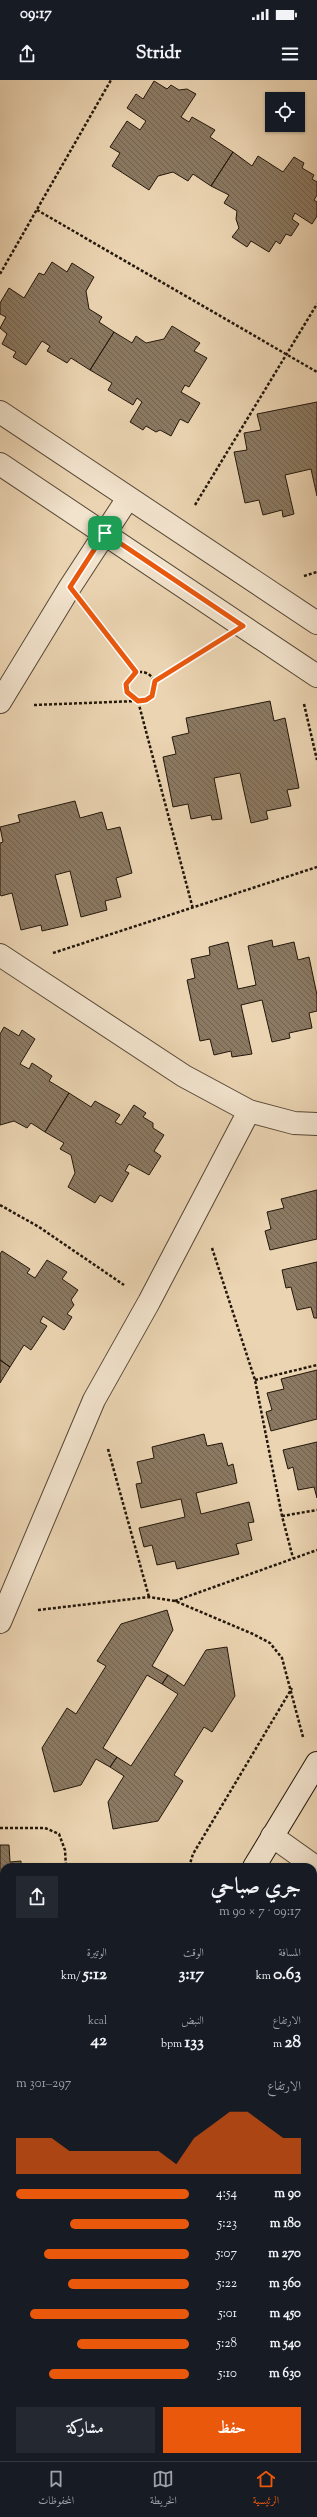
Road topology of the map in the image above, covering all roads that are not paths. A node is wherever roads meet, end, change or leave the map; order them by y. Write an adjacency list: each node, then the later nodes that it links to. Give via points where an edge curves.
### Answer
1 (0, 412): 3 (street)
2 (0, 464): 4 (street)
3 (128, 498): 4 (street); 5 (street)
4 (105, 533): 6 (street); 7 (street)
5 (317, 623)
6 (317, 676)
7 (0, 702)
8 (7, 960): 9 (street, via 184,1076)
9 (249, 1111): 10 (street, via 294,1123); 11 (street, via 149,1302 94,1400)
10 (317, 1124)
11 (3, 1618)
12 (314, 1768): 13 (street)
13 (272, 1836): 14 (street); 15 (street)
14 (256, 1863)
15 (310, 1863)

